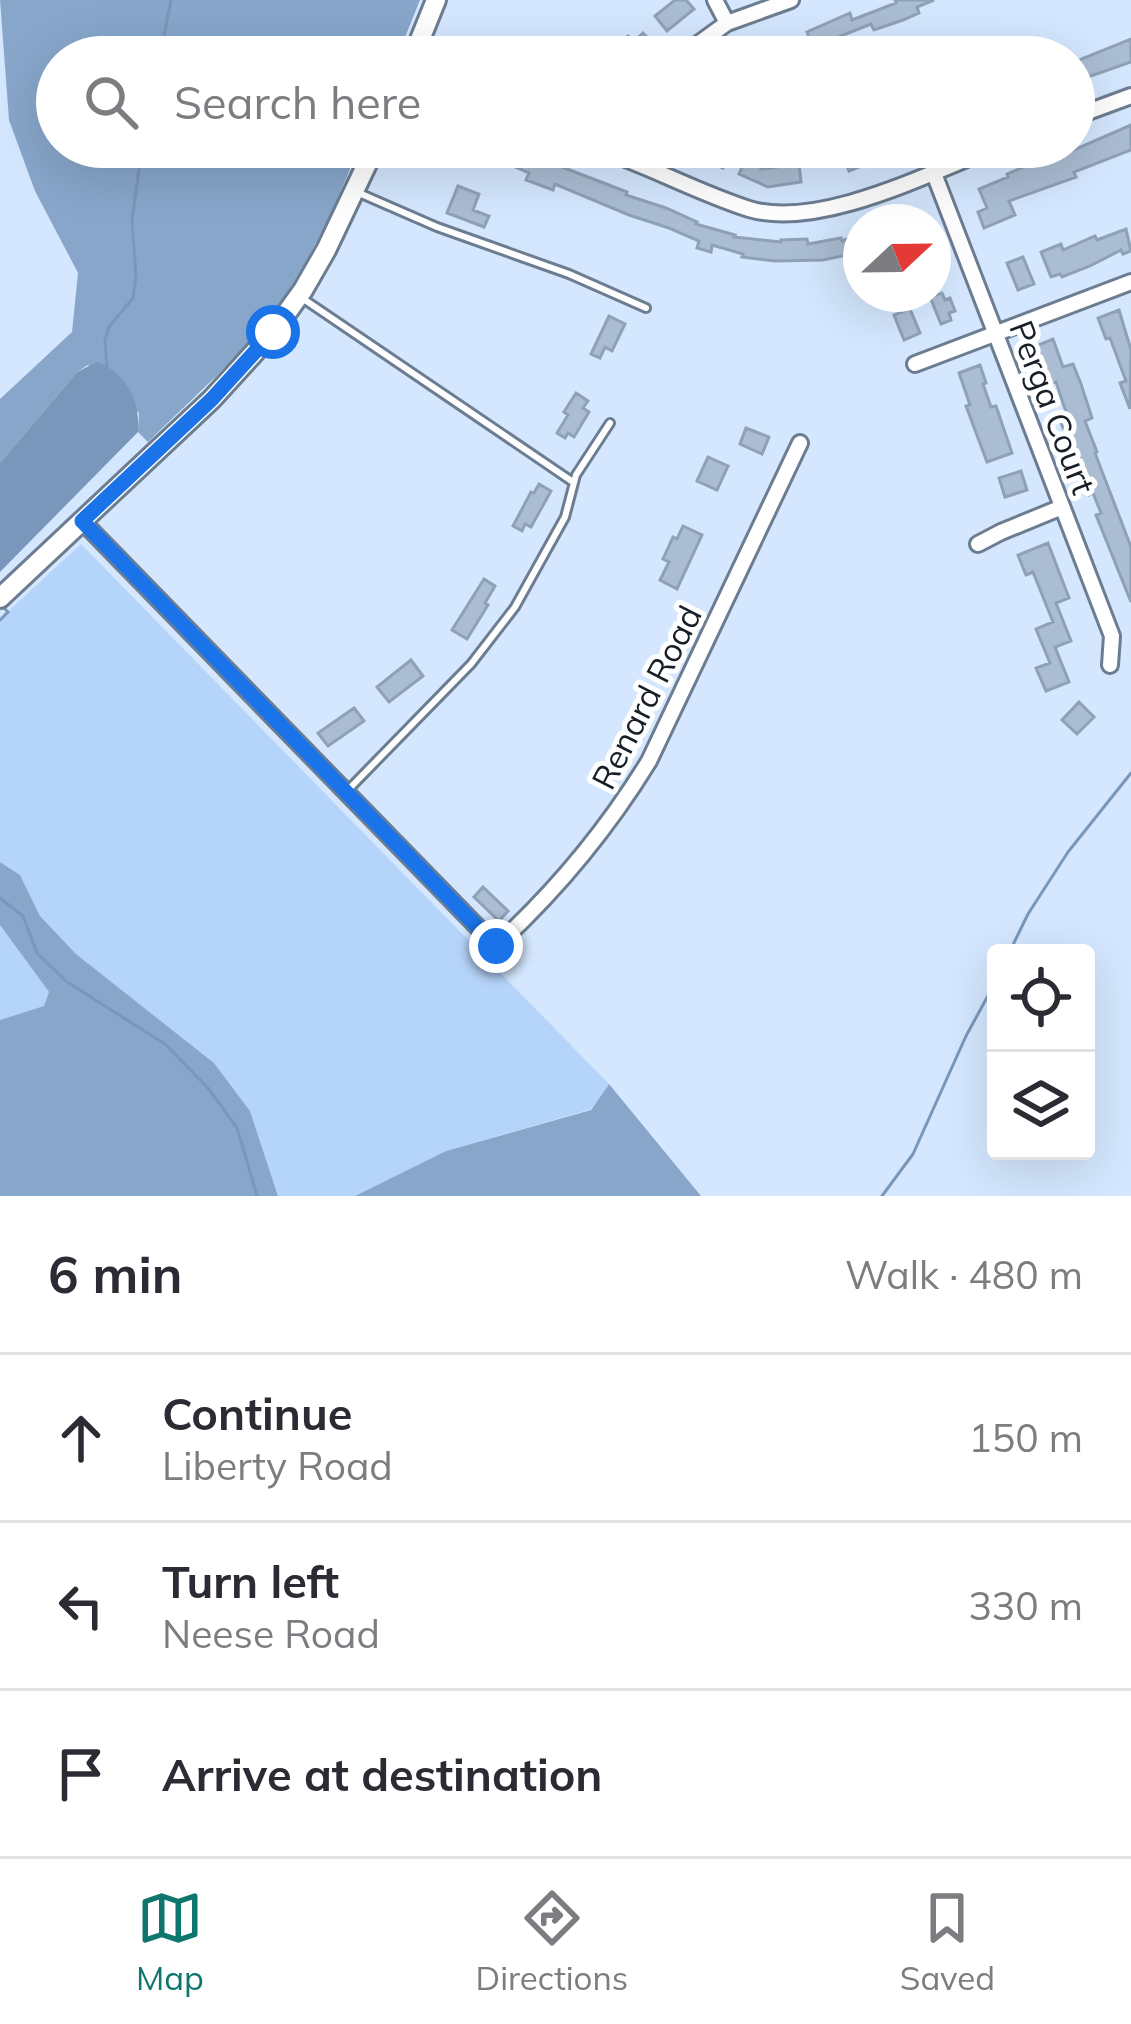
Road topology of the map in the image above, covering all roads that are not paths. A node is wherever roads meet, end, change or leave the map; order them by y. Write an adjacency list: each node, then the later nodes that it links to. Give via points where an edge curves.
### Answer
1 (436, 0): 5 (street)
2 (716, 0): 4 (street)
3 (791, 0): 4 (street)
4 (727, 23): 6 (street)
5 (421, 36)
6 (709, 36)
7 (1131, 96): 8 (street)
8 (1095, 109)
9 (366, 168): 13 (street)
10 (658, 168): 12 (street, via 751,210 782,214 841,207)
11 (941, 168): 12 (street)
12 (933, 171): 17 (street, Perga Court)
13 (356, 191): 15 (street); 16 (lane)
14 (1131, 282): 17 (street)
15 (299, 296): 21 (lane); 23 (street, via 228,383)
16 (646, 308)
17 (995, 333): 18 (street); 22 (street, Perga Court)
18 (915, 364)
19 (610, 423): 21 (lane)
20 (800, 442): 27 (street, Renard Road, via 622,806 496,946)
21 (573, 482): 27 (lane, via 565,518 515,607)
22 (1062, 507): 24 (street); 26 (street, Perga Court, via 1112,636)
23 (82, 521): 25 (street); 27 (street)
24 (979, 544)
25 (0, 598)
26 (1110, 664)
27 (346, 792)

